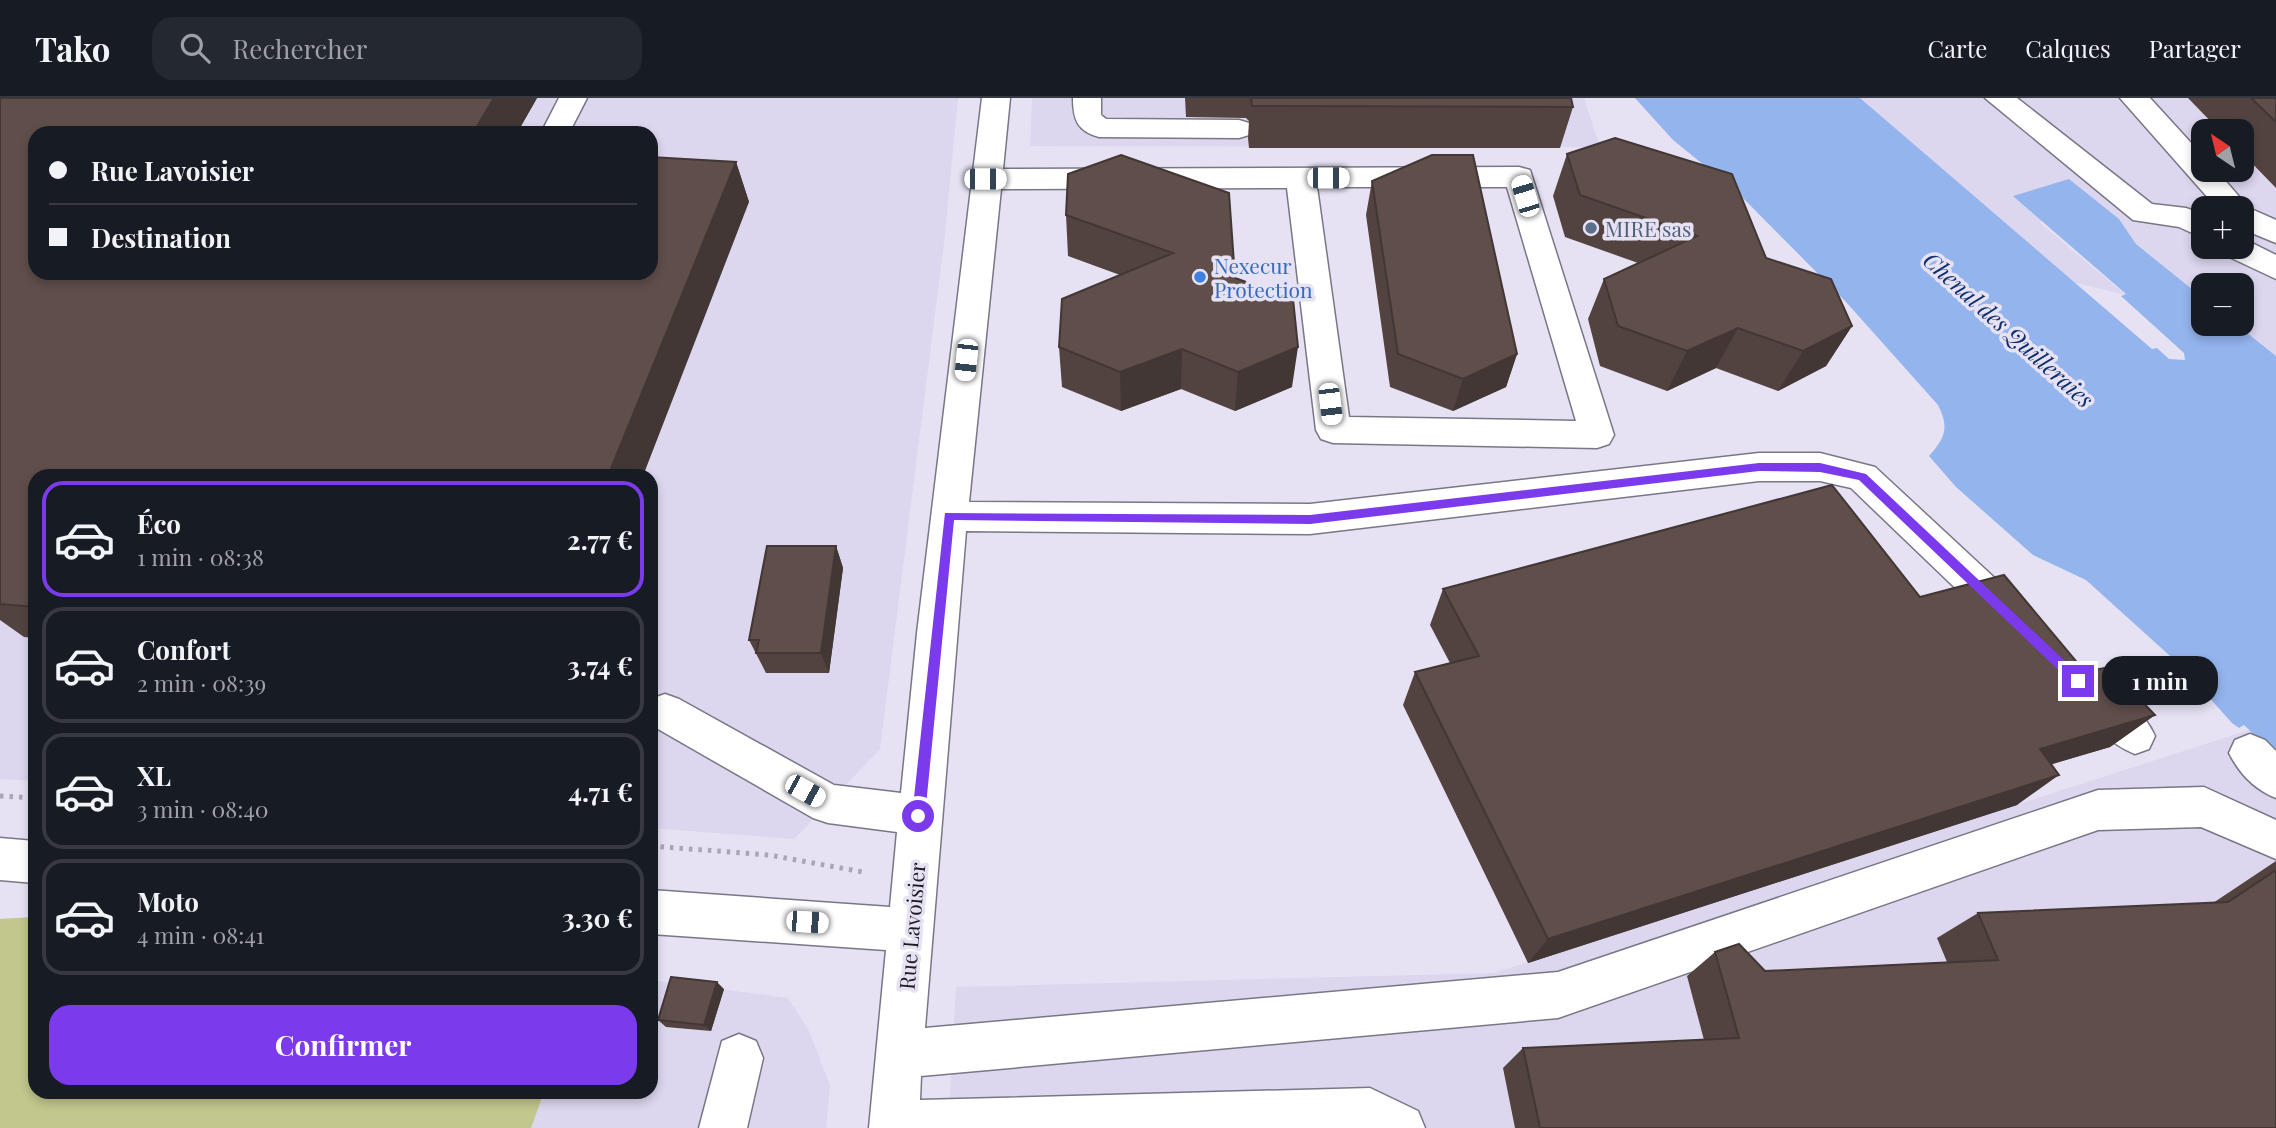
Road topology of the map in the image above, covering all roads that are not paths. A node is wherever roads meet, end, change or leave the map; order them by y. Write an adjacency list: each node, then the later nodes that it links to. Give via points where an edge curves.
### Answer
1 (573, 98): 6 (street)
2 (996, 98): 9 (street, Rue Lavoisier)
3 (1087, 98): 7 (street, via 1087,118 1099,128)
4 (1999, 98): 11 (street, via 2144,213)
5 (2134, 98): 10 (street)
6 (559, 126)
7 (1239, 129)
8 (1301, 178): 8 (street, via 1519,177 1597,435 1333,430); 9 (street)
9 (985, 179): 16 (street, Rue Lavoisier)
10 (2223, 196)
11 (2191, 221)
12 (2254, 222): 13 (street)
13 (2276, 233)
14 (2254, 256): 15 (street)
15 (2276, 268)
16 (949, 516): 17 (street, via 1310,519 1759,467 1820,467 1862,477); 21 (street, Rue Lavoisier)
17 (2036, 640)
18 (2066, 669): 20 (street)
19 (665, 712): 21 (street, via 828,804)
20 (2135, 736)
21 (918, 816): 26 (street, Rue Lavoisier)
22 (2274, 840): 27 (street, via 2204,807 2098,810 1558,995)
23 (0, 859): 24 (street)
24 (28, 861)
25 (658, 912): 26 (street)
26 (912, 930): 27 (street, Rue Lavoisier)
27 (900, 1054): 29 (street, Rue Lavoisier)
28 (739, 1058): 30 (street)
29 (893, 1127): 31 (street, via 1370,1112)
30 (723, 1128)
31 (1401, 1128)

